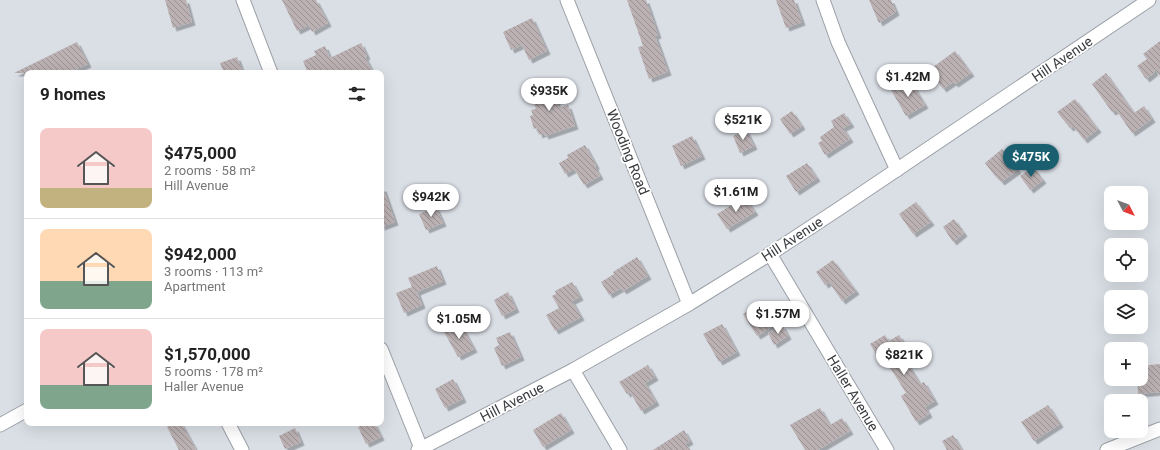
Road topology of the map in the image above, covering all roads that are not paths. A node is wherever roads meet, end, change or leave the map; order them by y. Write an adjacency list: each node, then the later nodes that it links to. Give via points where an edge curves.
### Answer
1 (242, 0): 5 (street)
2 (567, 0): 8 (street, Wooding Road)
3 (823, 0): 6 (street, via 838,42)
4 (1150, 0): 6 (street, Hill Avenue)
5 (270, 70)
6 (897, 170): 7 (street, Hill Avenue)
7 (770, 254): 8 (street, Hill Avenue); 18 (street, Haller Avenue)
8 (689, 304): 10 (street, Hill Avenue)
9 (384, 357): 15 (street)
10 (573, 370): 15 (street, Hill Avenue); 17 (street)
11 (24, 412): 12 (street)
12 (0, 425)
13 (230, 426): 16 (street)
14 (1160, 429): 19 (street)
15 (420, 449)
16 (242, 450)
17 (620, 450)
18 (887, 450)
19 (1107, 450)

